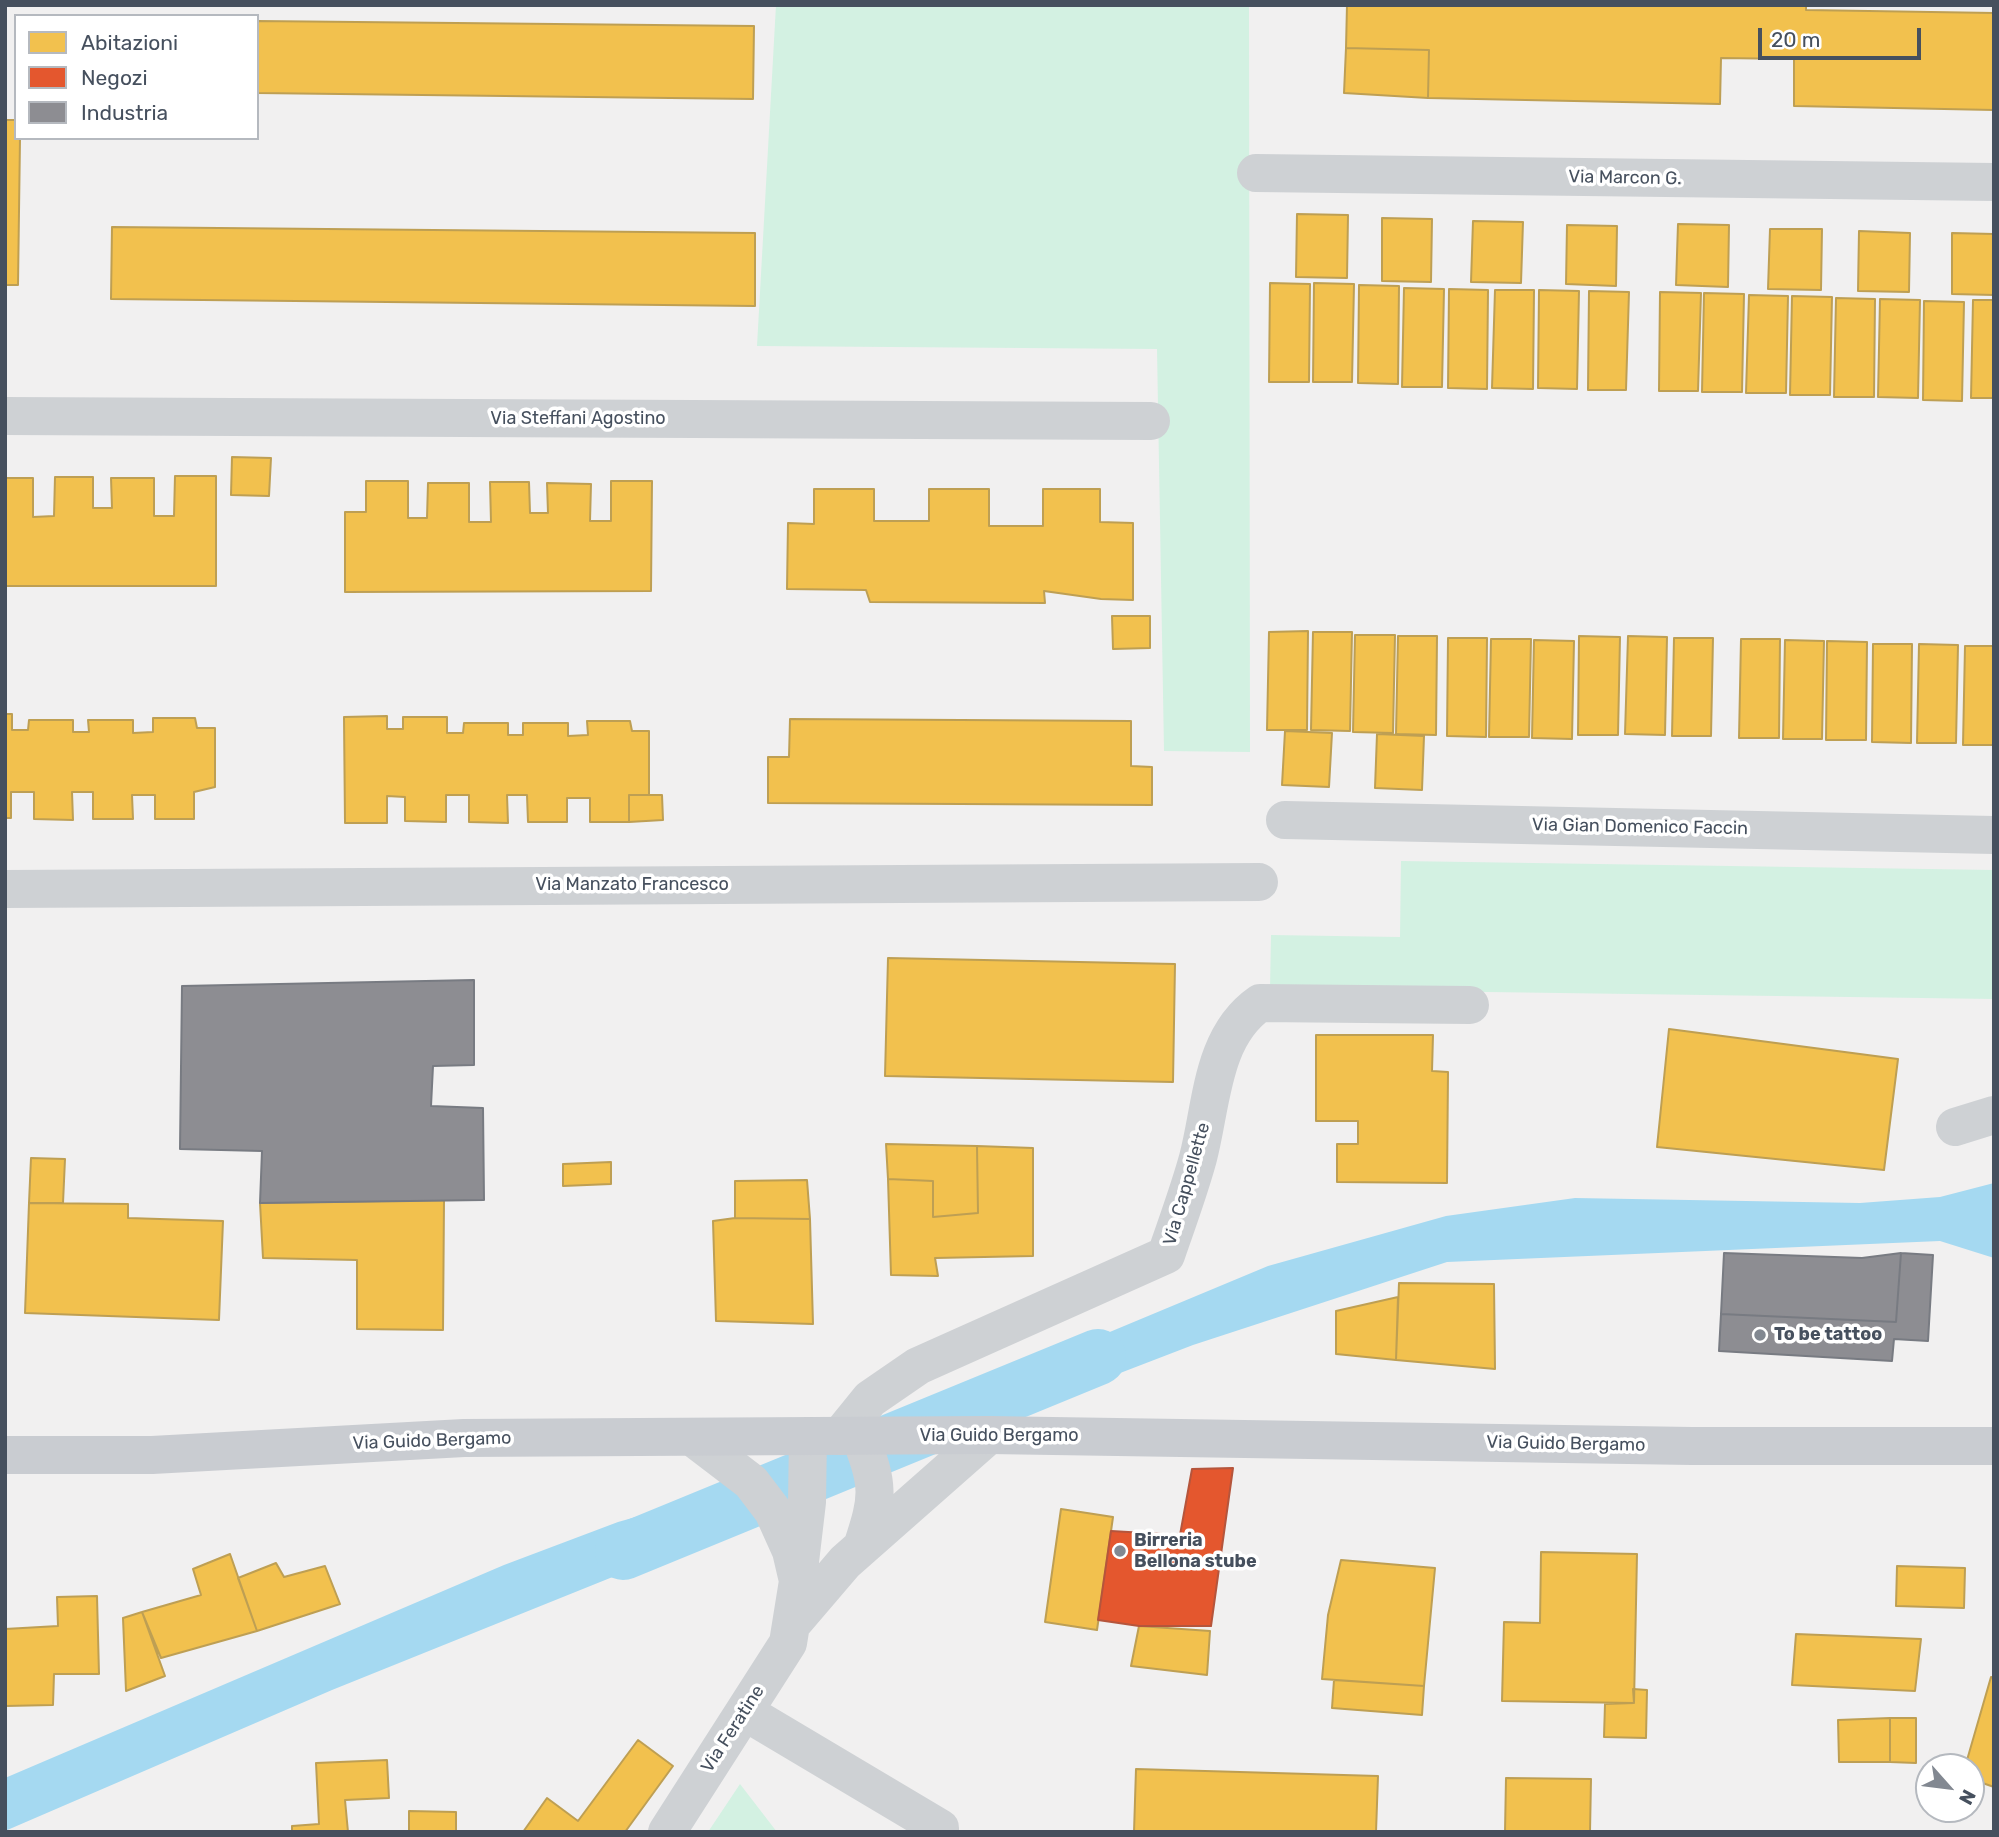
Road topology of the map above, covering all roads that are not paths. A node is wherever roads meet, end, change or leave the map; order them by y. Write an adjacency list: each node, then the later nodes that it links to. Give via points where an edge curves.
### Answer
1 (1256, 173): 2 (street, Via Marcon G.)
2 (1994, 183)
3 (5, 416): 4 (street, Via Steffani Agostino)
4 (1151, 421)
5 (1285, 820): 6 (street, Via Gian Domenico Faccin)
6 (1994, 835)
7 (1259, 881): 8 (street, Via Manzato Francesco)
8 (5, 889)
9 (1470, 1005): 13 (street, Via Cappellette, via 1261,1003 1246,1013 1230,1035 1217,1068 1198,1158 1166,1255 918,1366 870,1398)
10 (1994, 1115): 11 (street)
11 (1955, 1127)
12 (989, 1434): 13 (main road, Via Guido Bergamo); 15 (main road, Via Guido Bergamo, via 1692,1446); 17 (street)
13 (836, 1436): 14 (main road, Via Guido Bergamo); 17 (street, via 875,1476 875,1507); 18 (street, via 807,1502)
14 (692, 1437): 16 (main road, Via Guido Bergamo, via 464,1438 152,1455); 18 (street, via 751,1482 773,1511)
15 (1994, 1446)
16 (5, 1455)
17 (862, 1547): 19 (street)
18 (798, 1581): 19 (street)
19 (792, 1624): 20 (street, Via Feratine, via 788,1643)
20 (745, 1712): 21 (street, Via Feratine); 22 (street)
21 (667, 1832)
22 (940, 1832)

